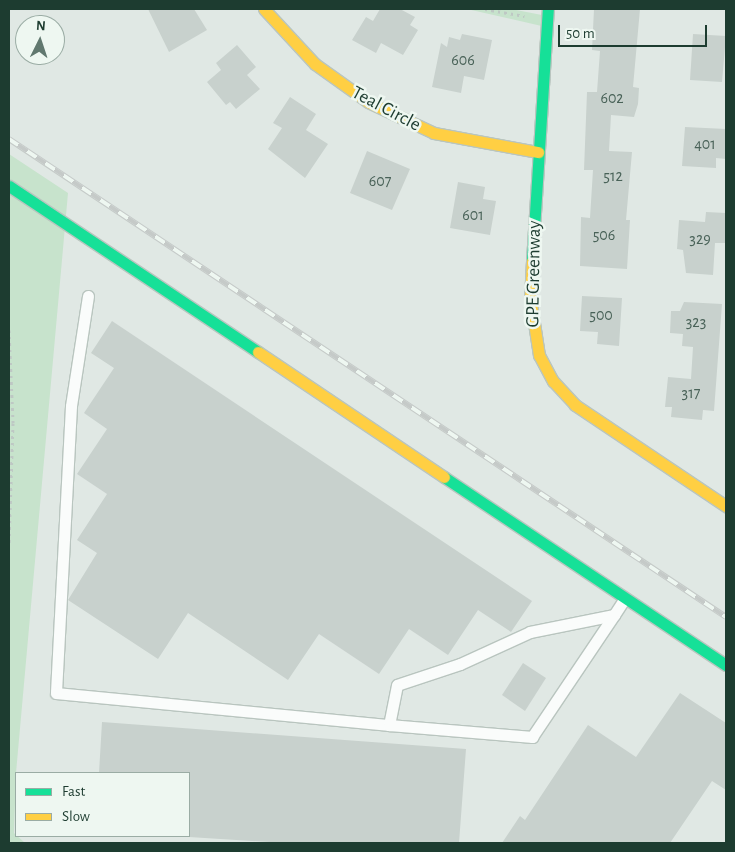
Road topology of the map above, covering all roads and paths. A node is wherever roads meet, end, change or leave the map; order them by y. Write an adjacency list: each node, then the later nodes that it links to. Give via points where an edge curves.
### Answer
1 (264, 9): 4 (street, Teal Circle, via 315,64 368,102 434,133)
2 (485, 9): 3 (path)
3 (547, 14): 4 (street, GPE Greenway)
4 (538, 152): 8 (street, GPE Greenway, via 530,313 546,369 574,405)
5 (9, 186): 10 (street)
6 (88, 296): 13 (lane, via 71,406 56,693)
7 (9, 330): 9 (path, via 13,423)
8 (726, 506)
9 (9, 545)
10 (625, 598): 11 (lane); 12 (street)
11 (614, 615): 13 (lane, via 530,632 460,664 397,685); 13 (lane, via 532,737)
12 (726, 665)
13 (389, 725)

